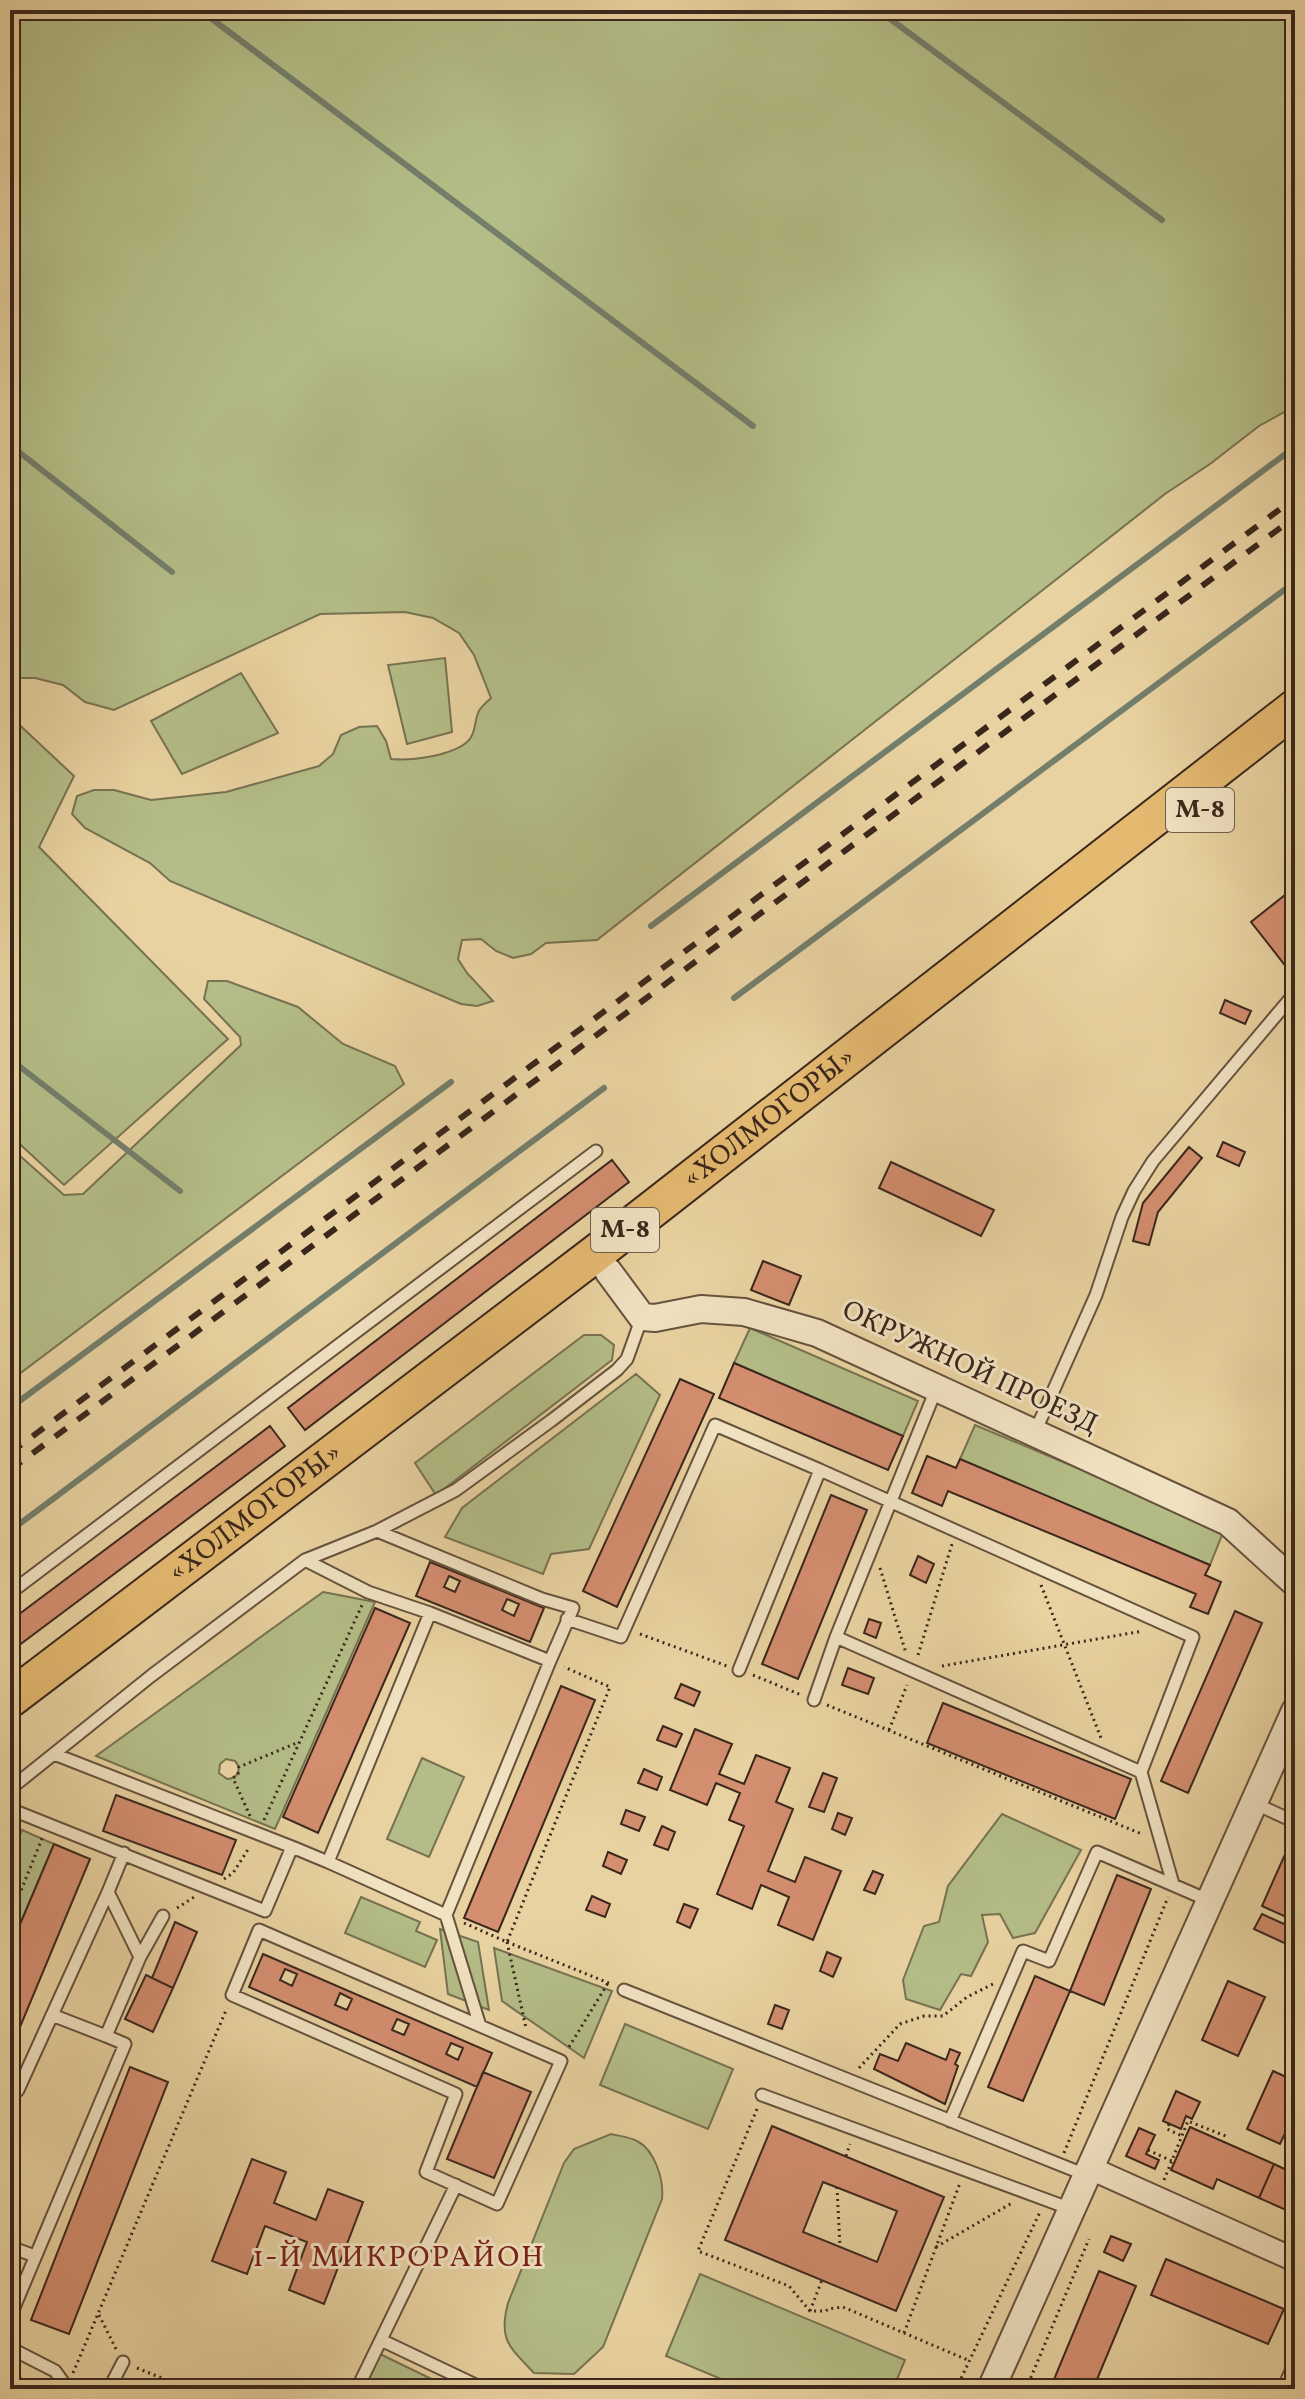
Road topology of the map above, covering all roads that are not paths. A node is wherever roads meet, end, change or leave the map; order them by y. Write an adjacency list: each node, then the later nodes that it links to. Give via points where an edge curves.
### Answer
1 (1295, 708): 20 (highway, «ХОЛМОГОРЫ» / М-8, via 582,1263)
2 (1295, 736): 5 (highway, «ХОЛМОГОРЫ» / М-8)
3 (1295, 993): 8 (lane, via 1153,1161 1134,1191 1096,1295)
4 (596, 1151): 14 (lane)
5 (608, 1271): 6 (street); 23 (highway, «ХОЛМОГОРЫ» / М-8)
6 (642, 1317): 7 (street, ОКРУЖНОЙ ПРОЕЗД, via 701,1309 744,1312 817,1333); 11 (lane, via 627,1359 617,1370 456,1490)
7 (937, 1386): 8 (street, ОКРУЖНОЙ ПРОЕЗД); 10 (lane)
8 (1035, 1432): 13 (street, ОКРУЖНОЙ ПРОЕЗД, via 1228,1522)
9 (820, 1470): 10 (lane); 16 (lane, via 715,1425 621,1637); 19 (lane)
10 (891, 1500): 17 (lane); 25 (lane, via 1193,1637)
11 (377, 1531): 12 (lane); 16 (lane, via 573,1608)
12 (305, 1560): 15 (lane, via 368,1592); 24 (lane)
13 (1295, 1583)
14 (10, 1593)
15 (430, 1613): 18 (lane); 32 (lane)
16 (567, 1619): 18 (lane)
17 (836, 1637): 21 (lane); 25 (lane)
18 (550, 1661): 37 (lane)
19 (739, 1670)
20 (10, 1699)
21 (814, 1700)
22 (1295, 1711): 27 (street)
23 (10, 1727)
24 (54, 1754): 26 (lane); 30 (lane)
25 (1141, 1772): 33 (lane)
26 (10, 1789)
27 (1254, 1803): 29 (lane); 35 (street)
28 (10, 1809): 31 (lane)
29 (1295, 1822)
30 (292, 1847): 32 (lane); 36 (lane)
31 (124, 1853): 34 (lane); 36 (lane)
32 (328, 1862): 37 (lane)
33 (1173, 1884): 35 (lane); 47 (lane, via 1097,1852 1049,1961 1023,1951)
34 (108, 1892): 40 (lane); 42 (lane)
35 (1210, 1901): 48 (street)
36 (265, 1911): 39 (lane)
37 (446, 1915): 43 (lane)
38 (163, 1916): 40 (lane)
39 (259, 1930): 43 (lane); 49 (lane, via 232,1995 456,2094 426,2172)
40 (140, 1957): 44 (lane)
41 (624, 1990): 47 (lane)
42 (52, 2015): 44 (lane); 45 (lane)
43 (480, 2026): 49 (lane, via 561,2061 497,2204)
44 (106, 2036): 52 (lane, via 125,2044)
45 (10, 2097)
46 (760, 2099): 50 (lane)
47 (950, 2121): 48 (lane)
48 (1088, 2172): 50 (street); 53 (street)
49 (456, 2185): 55 (lane)
50 (1072, 2209): 63 (street)
51 (10, 2247): 52 (lane)
52 (35, 2256): 54 (lane)
53 (1295, 2260)
54 (10, 2317)
55 (381, 2340): 61 (lane); 62 (lane)
56 (10, 2348): 59 (lane, via 55,2371)
57 (123, 2362): 60 (lane)
58 (1295, 2362): 64 (lane)
59 (67, 2388)
60 (109, 2389)
61 (357, 2389)
62 (484, 2389)
63 (991, 2389)
64 (1283, 2389)

